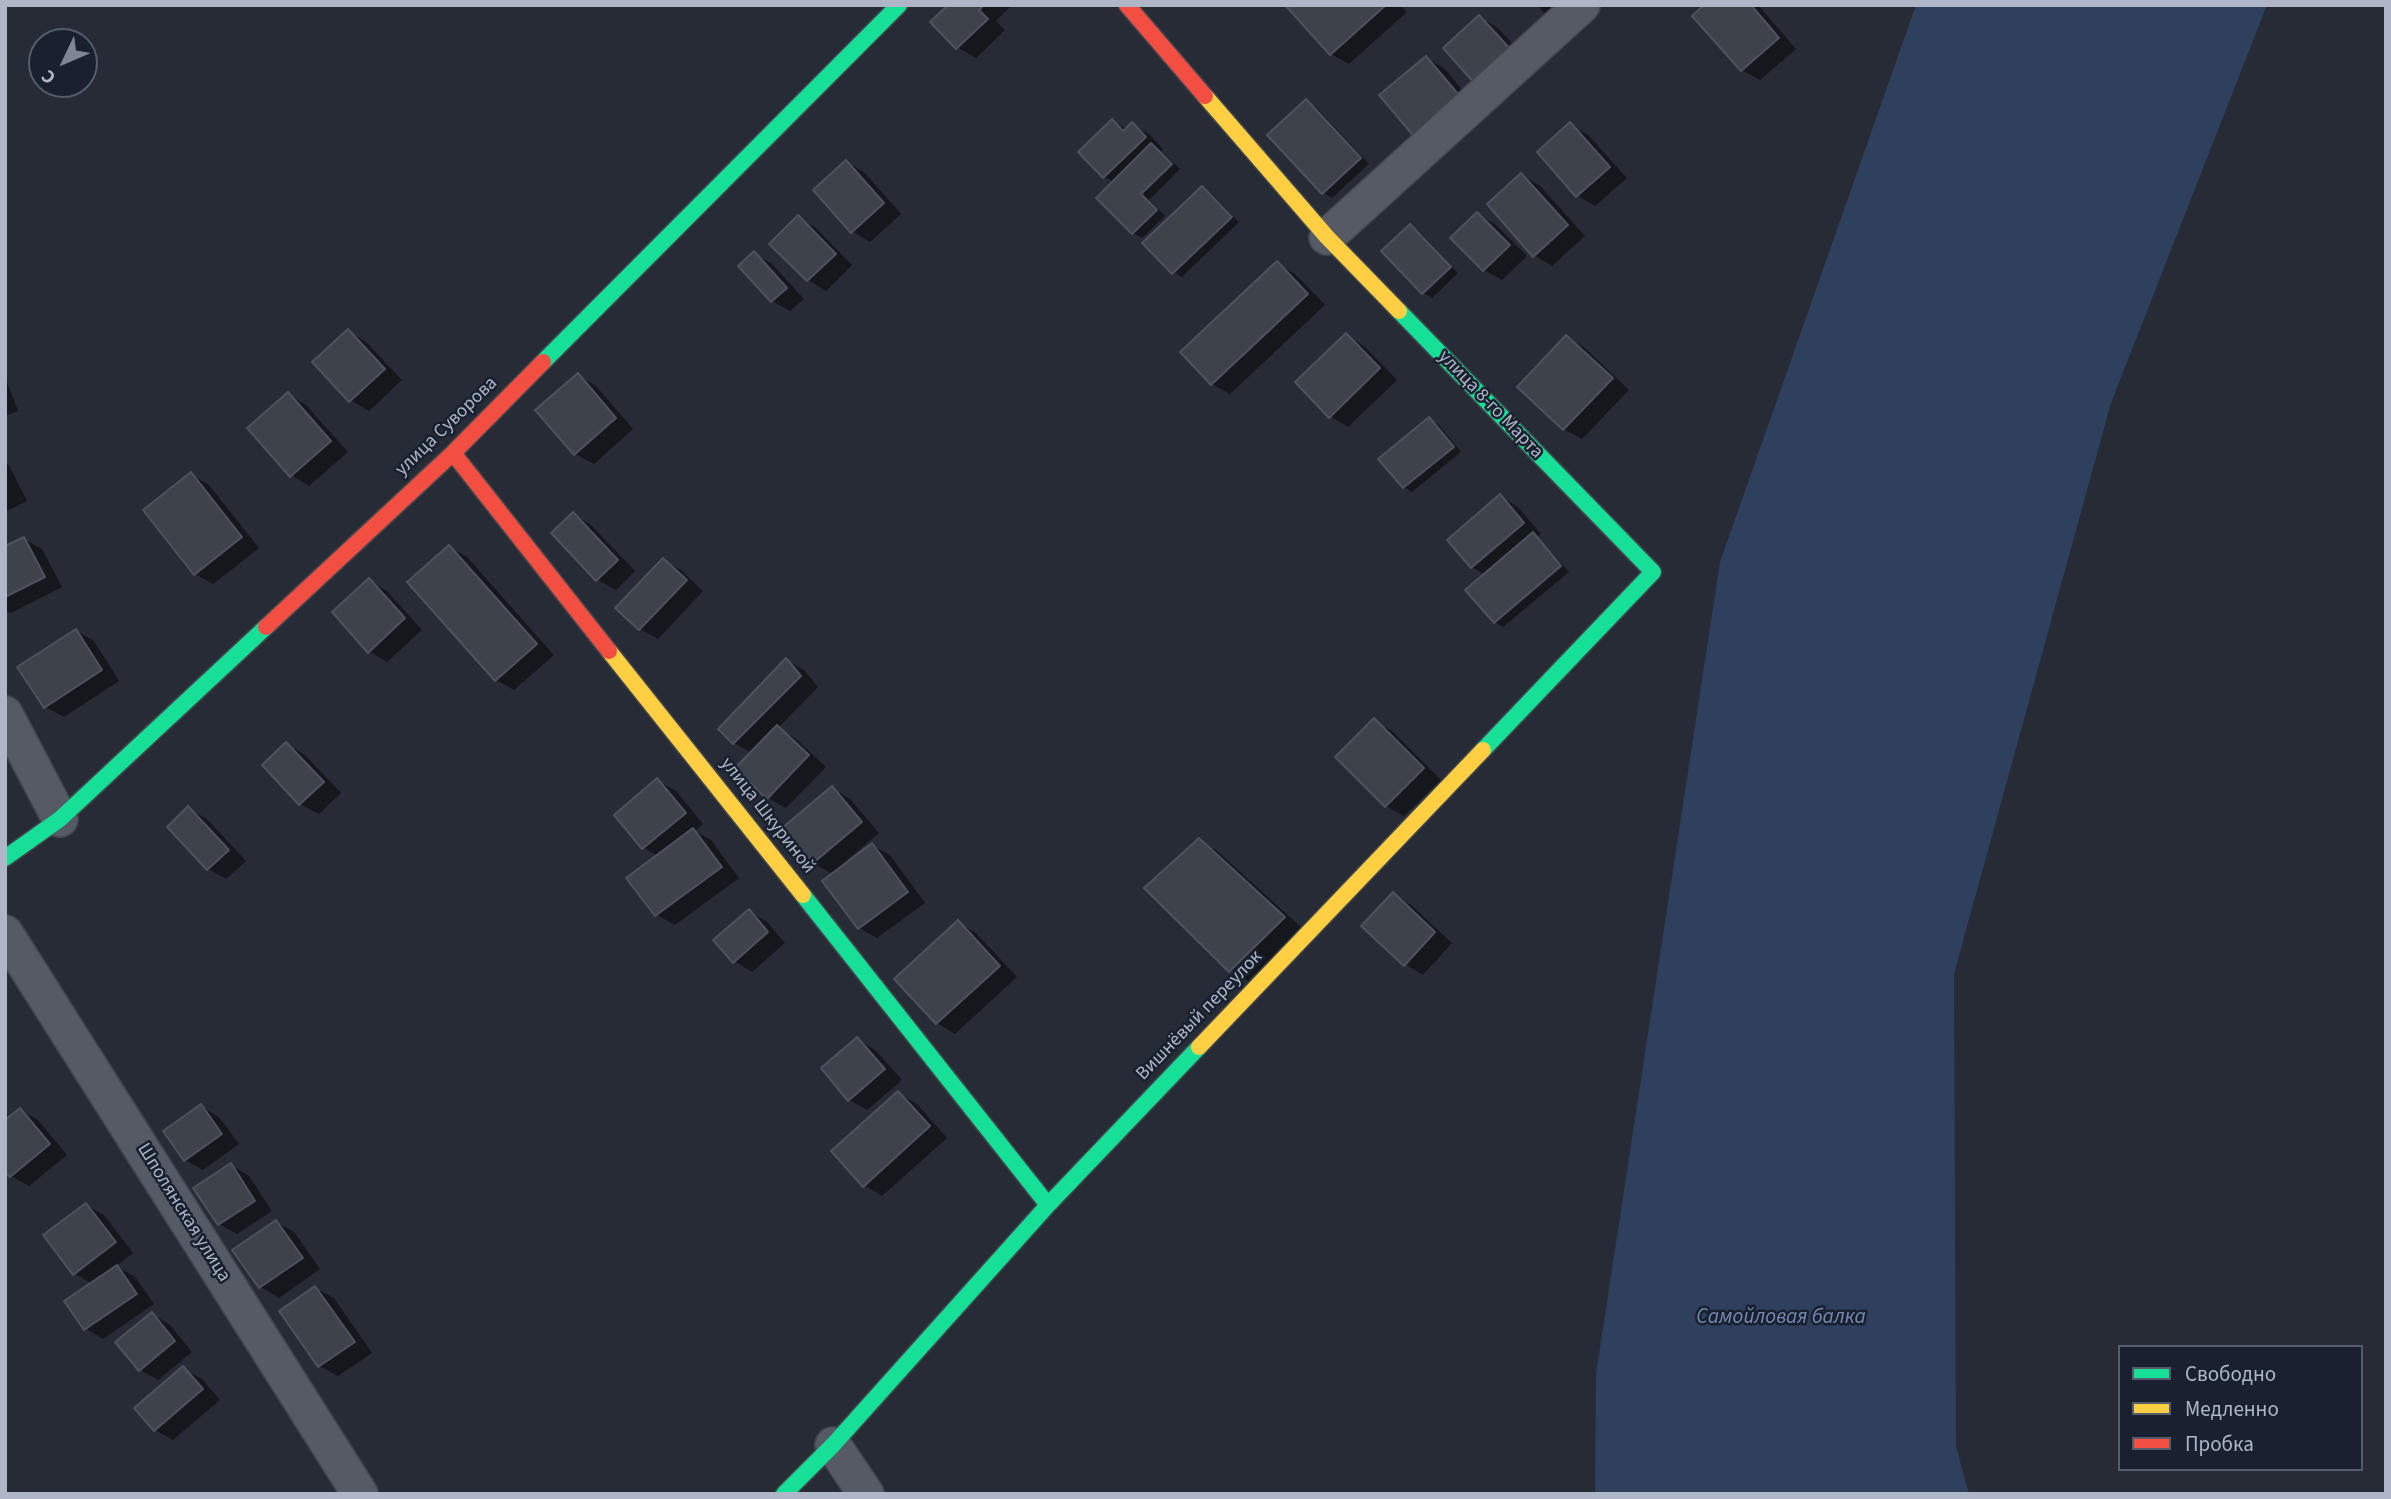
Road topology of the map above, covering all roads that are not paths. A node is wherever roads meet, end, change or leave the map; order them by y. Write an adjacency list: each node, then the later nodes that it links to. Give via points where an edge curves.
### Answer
1 (899, 5): 5 (street, улица Суворова)
2 (1127, 5): 4 (street, улица 8-го Марта)
3 (1582, 5): 4 (street)
4 (1327, 237): 6 (street, улица 8-го Марта)
5 (453, 453): 8 (street, улица Суворова); 11 (street, улица Шкуриной)
6 (1653, 572): 11 (street, Вишнёвый переулок)
7 (5, 714): 8 (street)
8 (60, 819): 9 (street, улица Суворова)
9 (5, 858)
10 (5, 933): 13 (street, Шполянская улица)
11 (1048, 1205): 12 (street, Вишнёвый переулок)
12 (833, 1445): 14 (street, Вишнёвый переулок); 15 (street)
13 (360, 1494)
14 (784, 1494)
15 (866, 1494)

